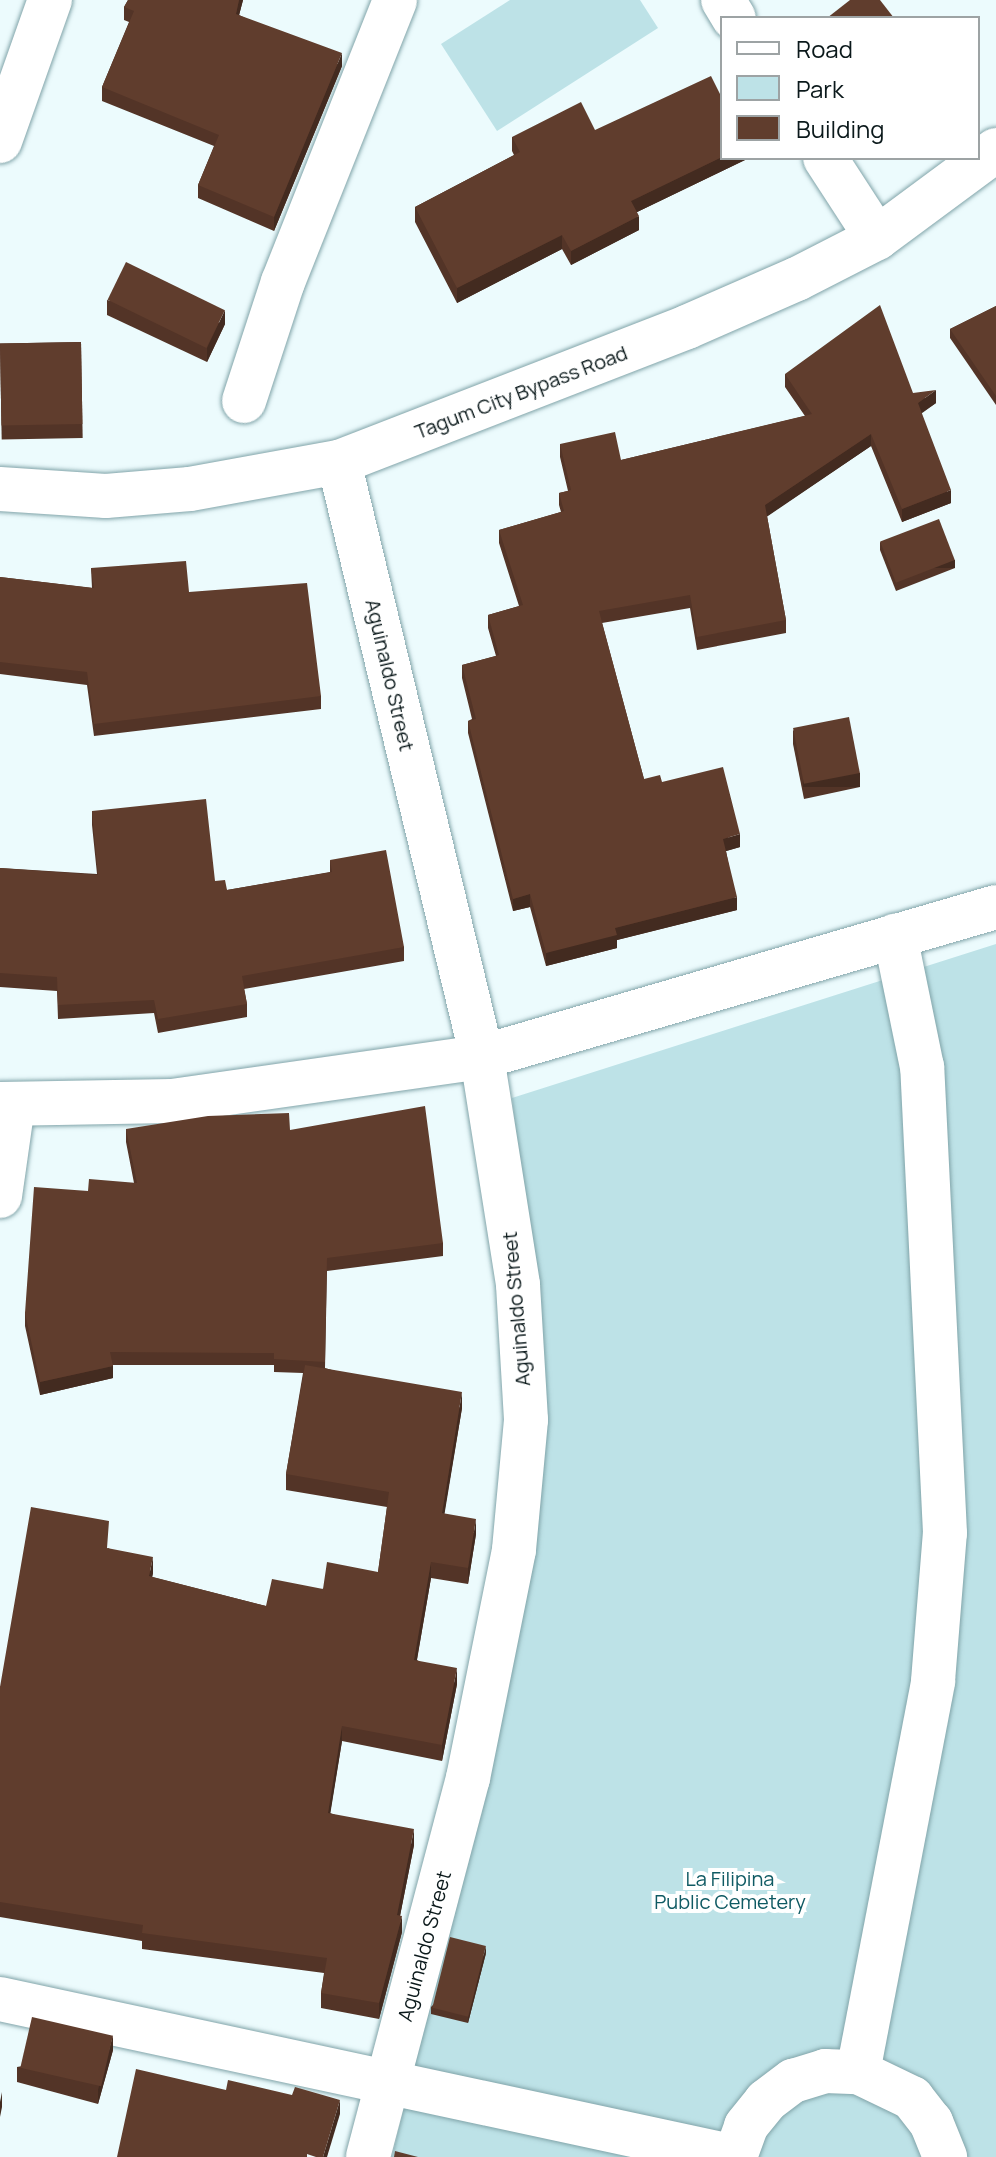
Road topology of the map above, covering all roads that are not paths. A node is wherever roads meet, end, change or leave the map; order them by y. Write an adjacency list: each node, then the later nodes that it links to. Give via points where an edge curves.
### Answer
1 (50, 0): 3 (street)
2 (395, 0): 7 (street, via 283,282)
3 (0, 141)
4 (996, 150): 6 (street, Tagum City Bypass Road)
5 (826, 160): 6 (street)
6 (877, 238): 8 (street, Tagum City Bypass Road, via 687,327)
7 (244, 401)
8 (339, 462): 9 (street, Tagum City Bypass Road, via 134,494); 12 (street, Aguinaldo Street)
9 (0, 489)
10 (996, 907): 11 (street)
11 (895, 936): 12 (street); 16 (street, via 922,1067 945,1533 933,1681)
12 (482, 1057): 13 (street, via 172,1101); 17 (street, Aguinaldo Street, via 518,1285 526,1420 514,1550 468,1778)
13 (7, 1105): 14 (street)
14 (0, 1196)
15 (0, 1999): 17 (street)
16 (858, 2072): 19 (street, via 825,2071 793,2081 752,2118); 20 (street, via 912,2098 931,2122)
17 (389, 2078): 18 (street, Aguinaldo Street); 19 (street)
18 (368, 2157)
19 (735, 2157)
20 (945, 2157)

